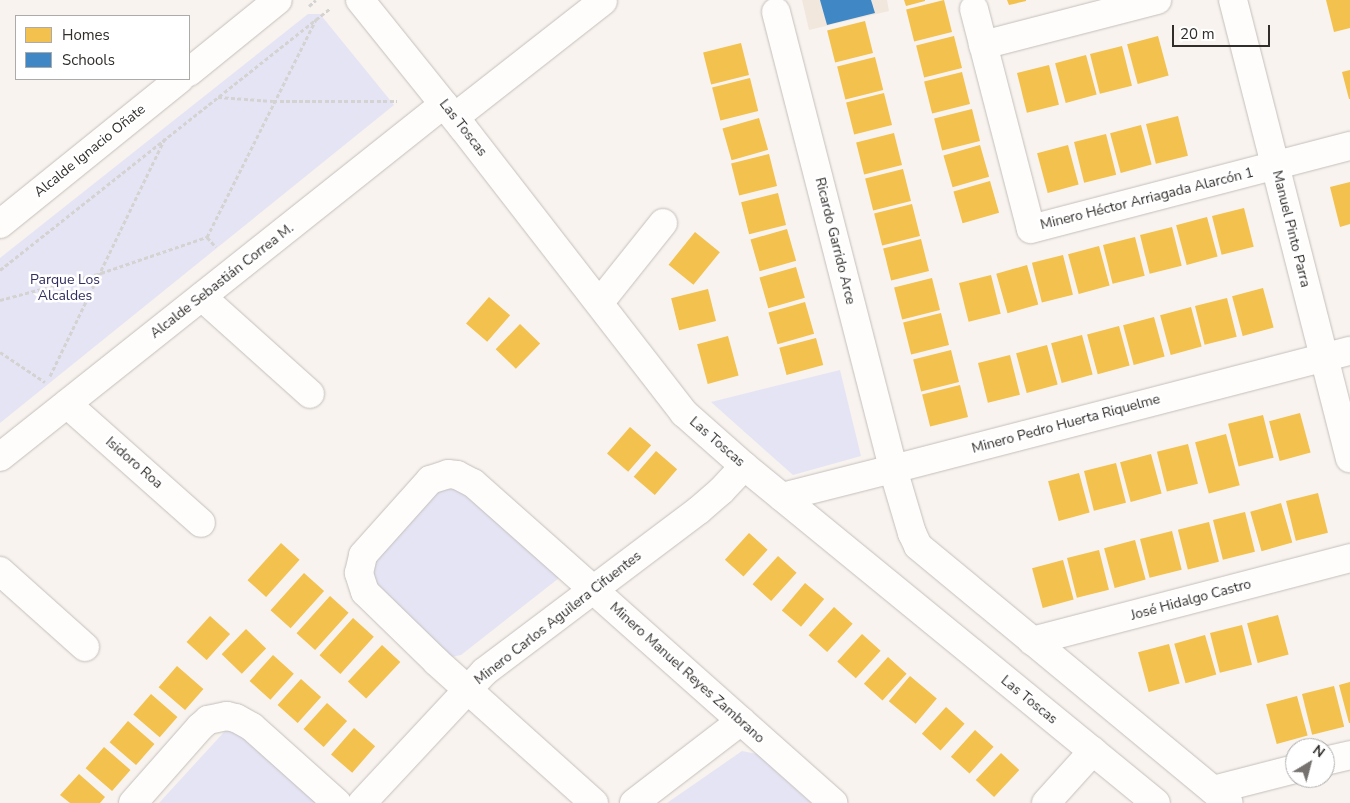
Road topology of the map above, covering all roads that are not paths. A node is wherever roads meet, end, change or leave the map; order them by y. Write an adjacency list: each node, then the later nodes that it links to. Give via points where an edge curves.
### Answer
1 (278, 0): 9 (street)
2 (360, 0): 11 (street, Las Toscas)
3 (1158, 0): 8 (street)
4 (1233, 0): 13 (street, Manuel Pinto Parra)
5 (603, 1): 11 (street, Alcalde Sebastián Correa M.)
6 (974, 9): 8 (street)
7 (776, 12): 25 (street, Ricardo Garrido Arce)
8 (983, 45): 13 (street, Minero Héctor Arriagada Alarcón 1, via 1031,228)
9 (190, 71)
10 (179, 80): 15 (street, Alcalde Ignacio Oñate)
11 (450, 110): 16 (street, Alcalde Sebastián Correa M.); 17 (street, Las Toscas)
12 (1350, 146): 13 (street, Minero Héctor Arriagada Alarcón 1)
13 (1275, 165): 19 (street, Manuel Pinto Parra)
14 (663, 223): 17 (street)
15 (0, 224)
16 (202, 297): 20 (street); 21 (street, Alcalde Sebastián Correa M.)
17 (600, 302): 24 (street, Las Toscas, via 684,413)
18 (1350, 351): 19 (street, Minero Pedro Huerta Riquelme)
19 (1324, 357): 23 (street, Manuel Pinto Parra); 25 (street, Minero Pedro Huerta Riquelme)
20 (310, 394)
21 (67, 404): 22 (street, Alcalde Sebastián Correa M.); 27 (street, Isidoro Roa)
22 (0, 457)
23 (1350, 458)
24 (744, 466): 26 (street, Las Toscas); 30 (street, Minero Carlos Aguilera Cifuentes, via 699,510)
25 (893, 469): 26 (street, Minero Pedro Huerta Riquelme); 31 (street, via 918,546)
26 (782, 497): 35 (street, Las Toscas)
27 (201, 523)
28 (1350, 558): 31 (street, José Hidalgo Castro)
29 (0, 571): 32 (street)
30 (593, 589): 33 (street, Minero Carlos Aguilera Cifuentes); 33 (street, Minero Manuel Reyes Zambrano, via 473,483 448,474 430,480 363,555 360,583 371,599); 34 (street, Minero Manuel Reyes Zambrano)
31 (1032, 641): 39 (street)
32 (85, 646)
33 (467, 688): 42 (street, Minero Carlos Aguilera Cifuentes); 43 (street)
34 (741, 721): 44 (street); 45 (street, Minero Manuel Reyes Zambrano)
35 (1093, 751): 46 (street); 47 (street, Las Toscas)
36 (1350, 755): 37 (street)
37 (1335, 759)
38 (1285, 773): 39 (street)
39 (1221, 796)
40 (133, 803): 41 (street, via 208,720 227,716 252,727)
41 (337, 803)
42 (362, 803)
43 (594, 803)
44 (634, 803)
45 (834, 803)
46 (1046, 803)
47 (1156, 803)

